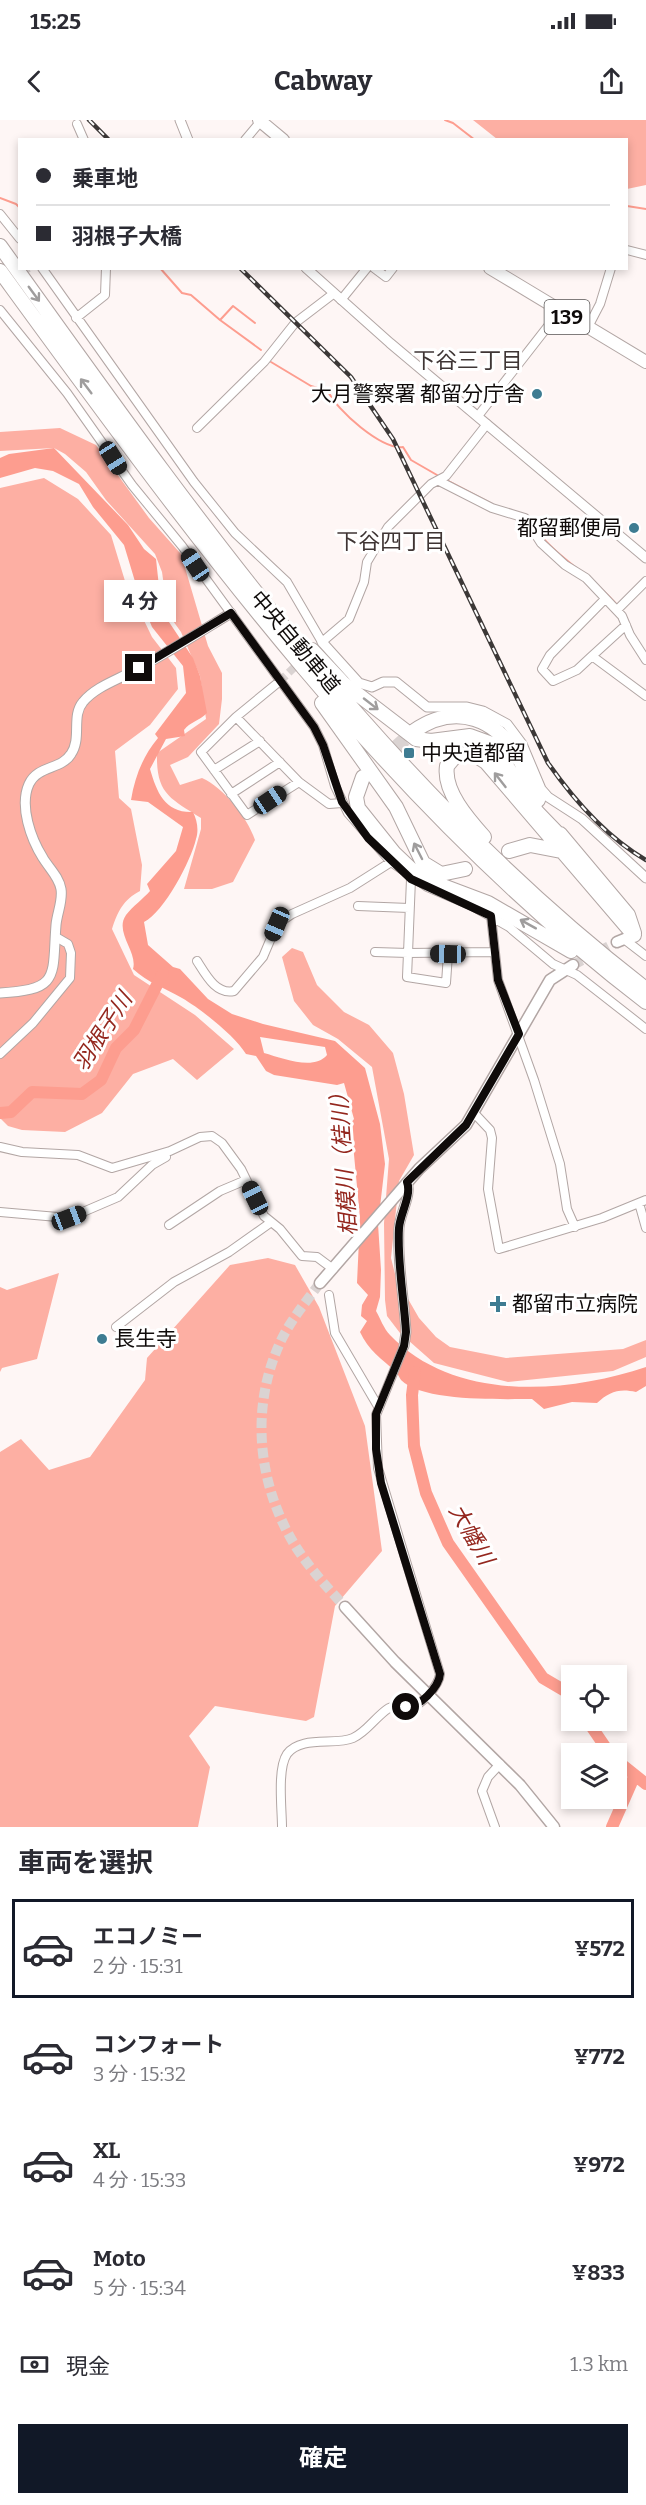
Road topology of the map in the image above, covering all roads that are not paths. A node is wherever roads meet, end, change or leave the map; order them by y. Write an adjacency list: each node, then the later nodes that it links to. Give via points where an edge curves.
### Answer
1 (180, 120): 5 (street)
2 (260, 121): 6 (street); 7 (highway)
3 (77, 124): 4 (street)
4 (83, 138)
5 (187, 138)
6 (247, 138)
7 (281, 138)
8 (0, 214): 9 (street)
9 (18, 236)
10 (0, 246): 32 (highway, 中央自動車道, one-way to 32)
11 (628, 250): 12 (street)
12 (646, 255)
13 (43, 270): 25 (street)
14 (106, 270): 25 (street, via 105,295)
15 (308, 270): 22 (street)
16 (365, 270): 22 (street)
17 (377, 270): 18 (street, via 386,277)
18 (391, 270)
19 (493, 270): 24 (highway, 139)
20 (610, 270): 26 (street)
21 (0, 271): 38 (highway, 中央自動車道, one-way to 21)
22 (337, 297): 28 (street); 30 (street, via 295,323 264,362)
23 (0, 310): 37 (street)
24 (559, 312): 26 (highway, 139); 28 (street)
25 (76, 318): 40 (street, via 194,482 235,533 287,582)
26 (587, 329): 27 (highway, 139)
27 (646, 362)
28 (478, 416): 29 (street)
29 (487, 424): 31 (street); 33 (street)
30 (197, 428)
31 (439, 480): 35 (street, via 492,508 525,518 541,543 586,578); 40 (street, via 388,527 367,562 364,582 349,619)
32 (226, 557): 54 (highway, one-way to 54, via 344,683 407,734 425,741 478,737 492,744); 63 (highway, 中央自動車道, via 378,739 486,850)
33 (646, 558)
34 (646, 581): 36 (street)
35 (604, 600): 36 (street); 41 (street, via 542,669 553,681 577,670)
36 (617, 610): 39 (street)
37 (231, 613): 43 (street); 64 (street, via 92,693 78,711 71,754 61,765 45,768 35,776 25,795 26,809 36,846 61,887)
38 (260, 617): 57 (highway, one-way to 38, via 441,874 423,862 396,807); 75 (highway, 中央自動車道, via 370,747 479,858)
39 (626, 625): 41 (street); 42 (street)
40 (322, 642): 58 (street, via 365,686 396,682 427,707 467,707 497,717 522,744 548,797 582,819)
41 (592, 656): 44 (street)
42 (646, 660)
43 (280, 681): 45 (street); 53 (street, via 323,745)
44 (646, 696)
45 (237, 717): 47 (street); 49 (street, via 201,750)
46 (414, 731): 54 (highway, via 449,717 477,719 496,730 518,756)
47 (260, 741): 48 (street); 49 (street)
48 (280, 762): 51 (street); 52 (street)
49 (214, 770): 52 (street)
50 (363, 777): 75 (highway, one-way to 50, via 528,924 413,871 394,854 358,808 356,797)
51 (299, 782): 52 (street, via 247,815); 53 (street, via 330,804)
52 (231, 794)
53 (342, 802): 56 (street)
54 (562, 845): 55 (highway, via 530,845); 63 (highway, one-way to 63, via 486,762 465,753 450,761 448,782 475,826); 65 (highway, via 628,915)
55 (509, 851)
56 (391, 862): 59 (street); 71 (street, via 350,888 277,924 263,957 234,991 216,987)
57 (465, 869)
58 (646, 878)
59 (411, 879): 61 (street); 62 (street)
60 (358, 906): 61 (street)
61 (409, 908): 68 (street)
62 (491, 916): 67 (street); 72 (street)
63 (573, 929): 73 (highway, 中央自動車道)
64 (56, 937): 74 (street, via 54,970 44,984 27,992); 78 (street, via 68,944 70,978 33,1023)
65 (625, 939): 70 (street)
66 (375, 951): 68 (street)
67 (493, 952): 69 (street); 77 (street, via 498,980)
68 (408, 953): 69 (street); 69 (street, via 407,977 446,982)
69 (448, 954)
70 (646, 956)
71 (197, 961)
72 (569, 967): 76 (street); 77 (main road, via 550,980)
73 (646, 988)
74 (0, 993)
75 (646, 1003)
76 (646, 1029)
77 (519, 1034): 79 (main road); 88 (street, via 557,1154)
78 (0, 1054)
79 (474, 1113): 83 (main road); 88 (street, via 490,1130 492,1138 488,1189 499,1249)
80 (0, 1147): 81 (street, via 78,1155 112,1168)
81 (176, 1149): 82 (street, via 200,1137 212,1136 222,1143); 85 (street, via 118,1197 69,1218)
82 (246, 1180): 86 (street); 87 (street, via 220,1191)
83 (407, 1182): 90 (main road); 94 (street, via 409,1192 401,1211 399,1235)
84 (643, 1202): 88 (street); 89 (street)
85 (0, 1212)
86 (270, 1223): 90 (street, via 280,1228 302,1256 317,1257); 93 (street, via 229,1252 174,1282)
87 (169, 1225)
88 (574, 1227)
89 (646, 1228)
90 (334, 1267): 91 (main road)
91 (320, 1283)
92 (329, 1295): 95 (street, via 335,1333)
93 (116, 1327)
94 (404, 1346): 95 (street)
95 (380, 1404): 97 (street, via 375,1422 381,1483 440,1674)
96 (345, 1607): 97 (main road)
97 (428, 1694): 98 (main road); 99 (street, via 411,1707 389,1708 355,1737 314,1743 286,1755 282,1772)
98 (500, 1764): 100 (street, via 482,1791); 101 (main road)
99 (282, 1827)
100 (495, 1827)
101 (554, 1827)

